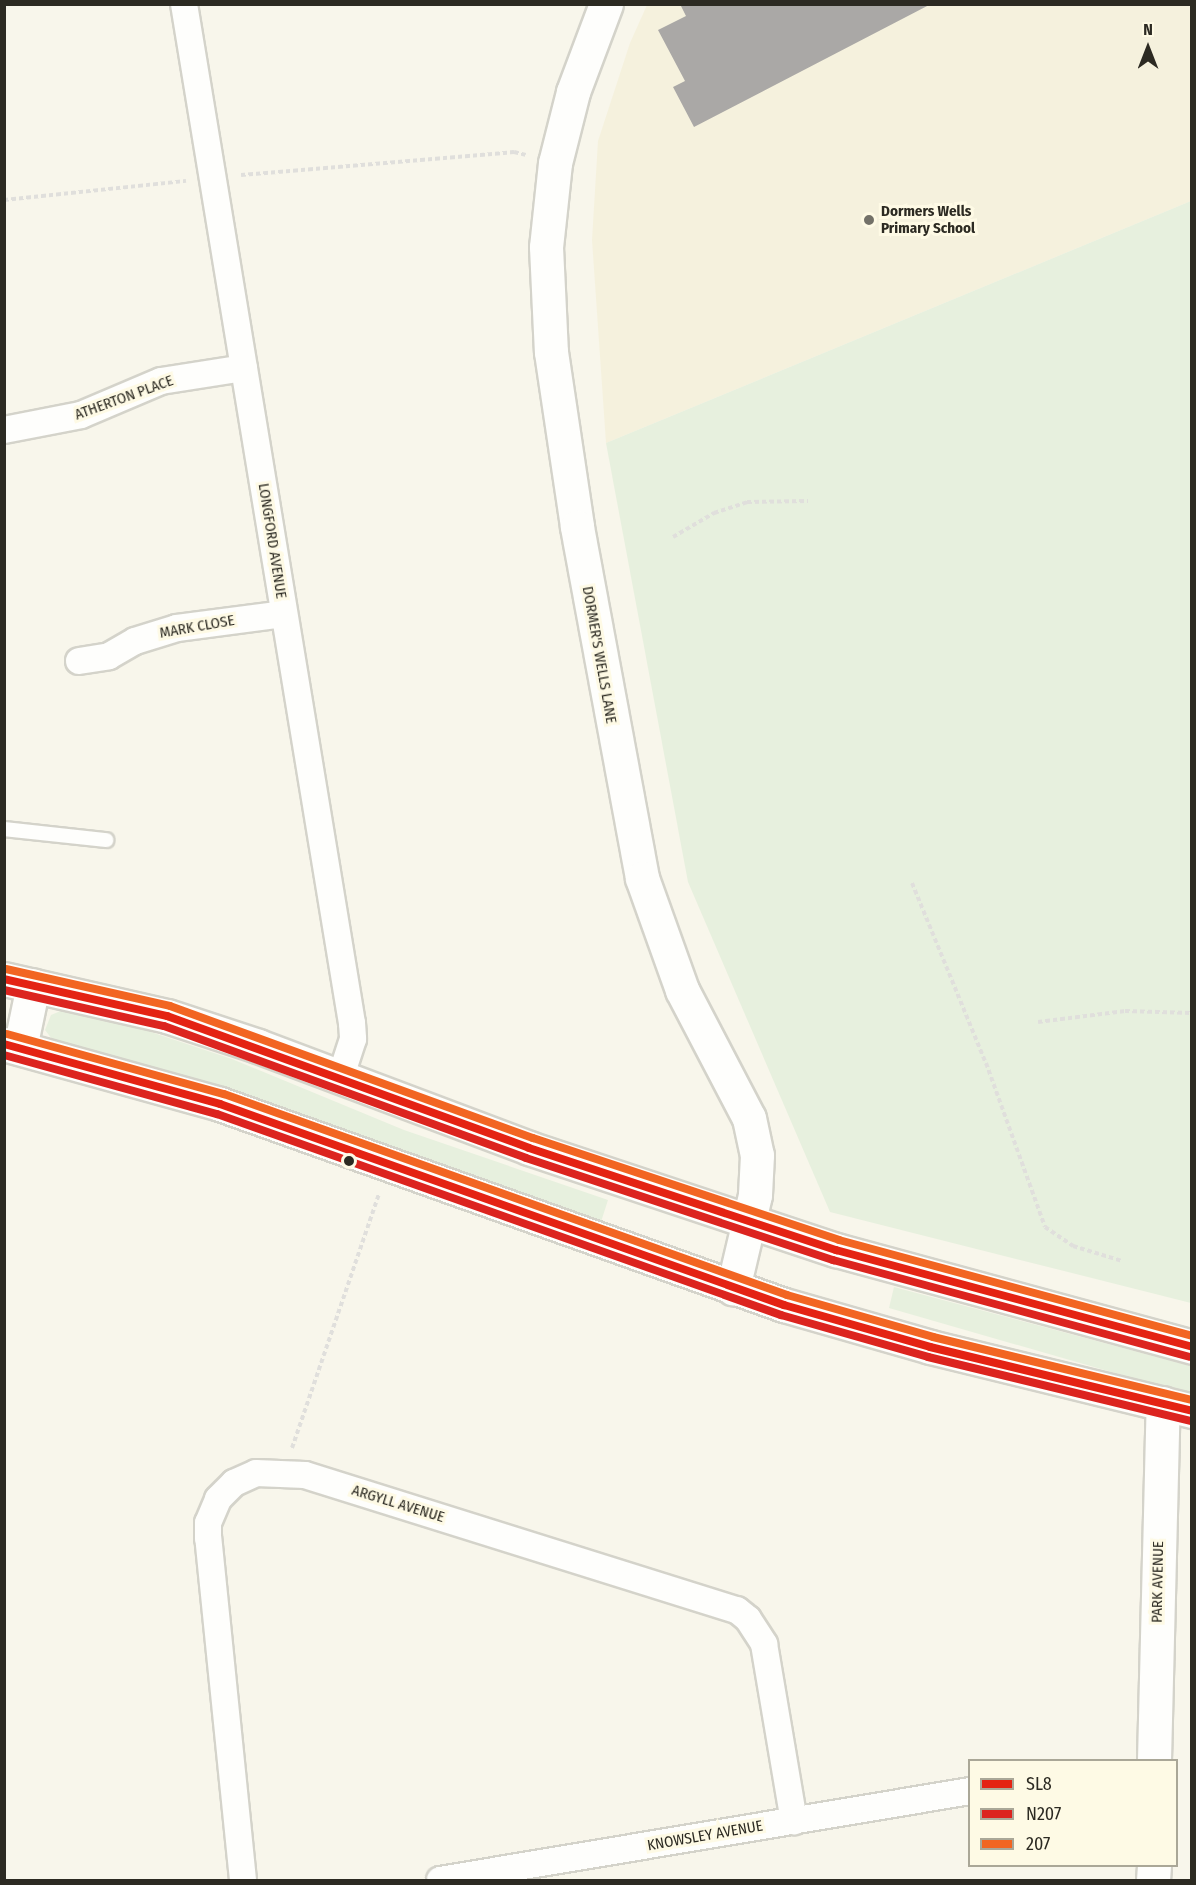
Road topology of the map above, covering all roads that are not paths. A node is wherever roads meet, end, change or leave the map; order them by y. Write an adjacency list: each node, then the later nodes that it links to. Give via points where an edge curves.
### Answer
1 (184, 4): 3 (street, LONGFORD AVENUE)
2 (606, 4): 12 (main road, DORMER'S WELLS LANE, via 573,92 555,163 546,247 551,352 577,527 642,878 667,953 706,1041 749,1118 757,1175)
3 (244, 368): 4 (street, ATHERTON PLACE, via 161,381 81,415); 5 (street, LONGFORD AVENUE)
4 (4, 429)
5 (284, 614): 6 (street, MARK CLOSE, via 177,628 135,641 110,656); 11 (street, LONGFORD AVENUE, via 352,1023 352,1039)
6 (79, 661)
7 (4, 829): 8 (lane)
8 (106, 840)
9 (19, 982): 10 (main road); 11 (main road, via 167,1016)
10 (12, 1046): 13 (main road, via 220,1104)
11 (341, 1077): 12 (main road, via 529,1148)
12 (750, 1222): 13 (main road, DORMER'S WELLS LANE); 14 (main road, via 873,1261)
13 (733, 1288): 15 (main road, via 930,1347)
14 (1191, 1347)
15 (1177, 1407): 16 (main road, PARK AVENUE)
16 (1154, 1759)
17 (968, 1791): 18 (street, KNOWSLEY AVENUE)
18 (794, 1821): 19 (street, ARGYLL AVENUE, via 764,1644 753,1625 737,1610 284,1472 256,1473 234,1483 218,1499 208,1522); 20 (street, KNOWSLEY AVENUE)
19 (243, 1881)
20 (440, 1881)

